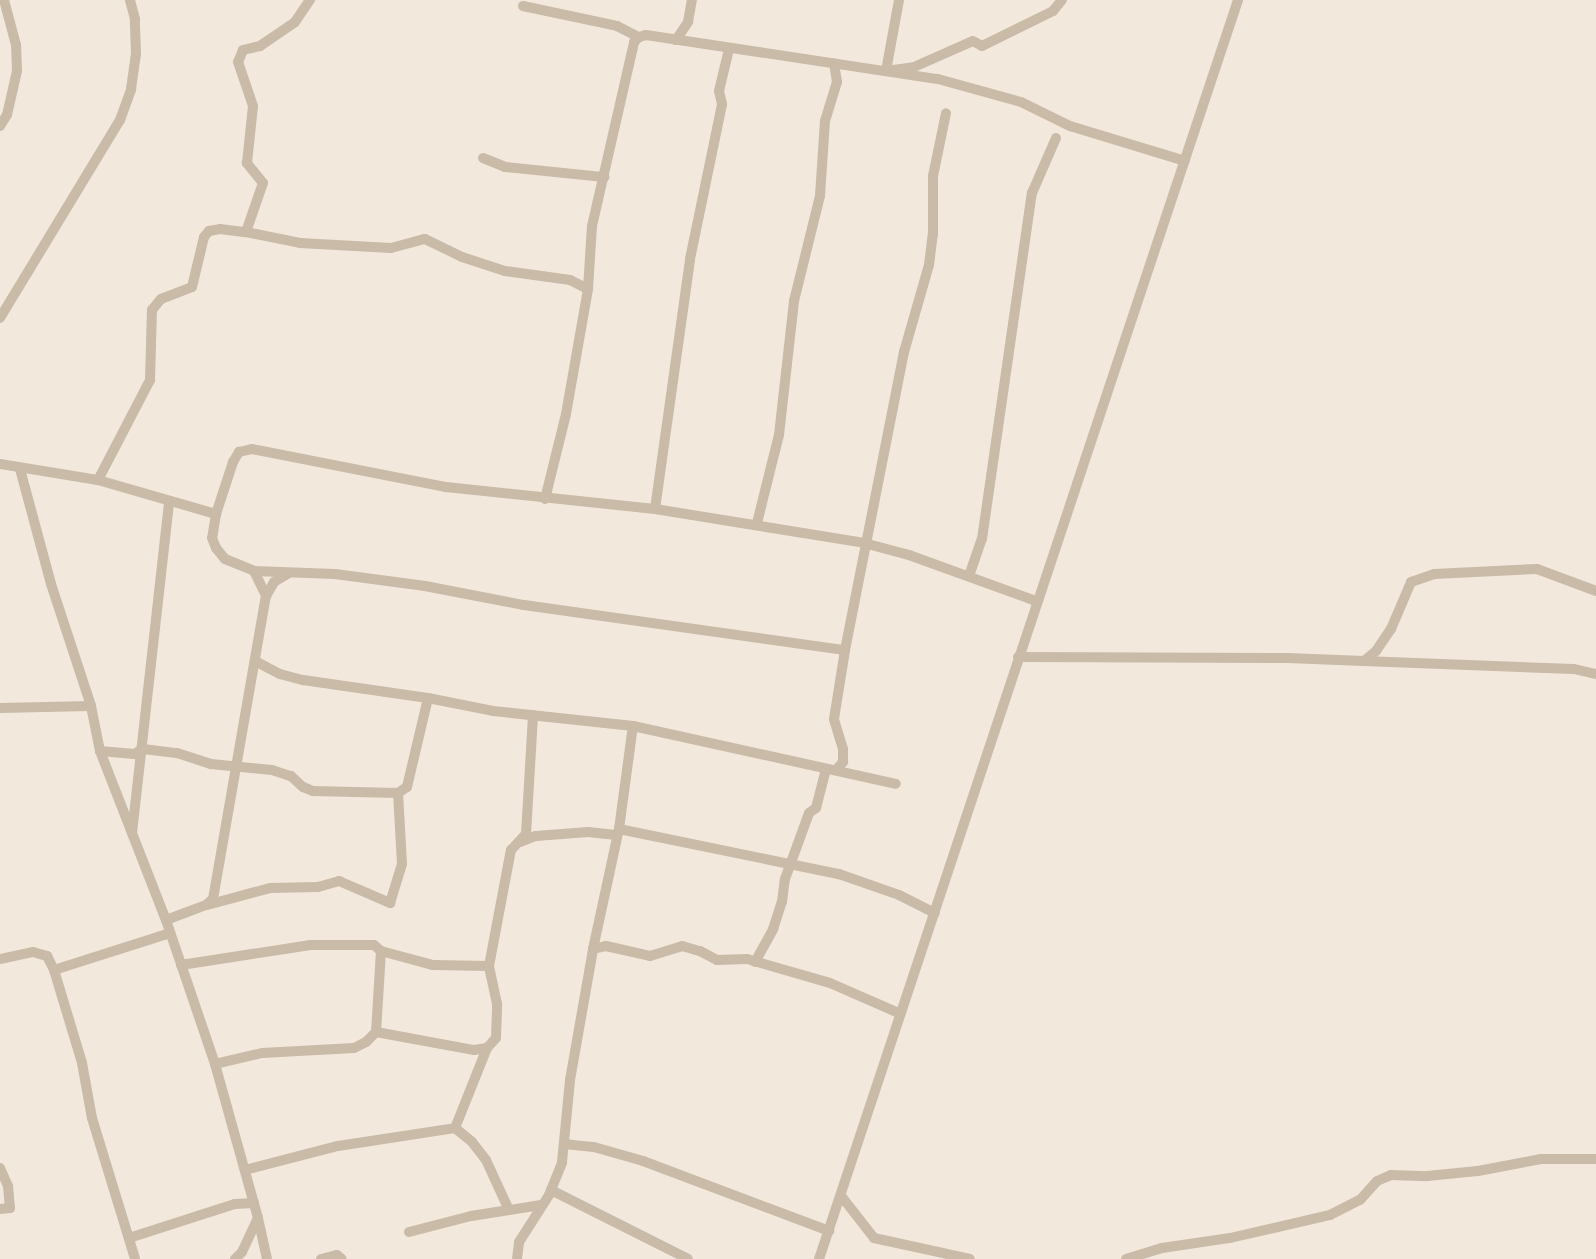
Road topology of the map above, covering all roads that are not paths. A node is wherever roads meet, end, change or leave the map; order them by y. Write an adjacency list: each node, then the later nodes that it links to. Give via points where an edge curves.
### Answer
1 (4, 0): 15 (street, via 16,45 17,71)
2 (130, 0): 22 (street, via 136,54 120,120)
3 (310, 0): 20 (street, via 295,22 260,46 243,50 238,62 253,106 247,163 263,184)
4 (692, 0): 10 (street, via 688,23)
5 (899, 0): 13 (street)
6 (1062, 0): 13 (street, via 1054,11 982,46 973,41 914,67)
7 (1238, 0): 18 (street)
8 (523, 6): 9 (street, via 617,26)
9 (639, 37): 10 (street); 19 (street)
10 (676, 40): 11 (street)
11 (729, 49): 12 (street); 28 (street, via 690,259)
12 (834, 63): 13 (street); 30 (street, via 837,82 825,121 821,196 794,301 779,435)
13 (886, 71): 18 (street, via 938,79 1021,102 1070,126)
14 (946, 113): 31 (street, via 933,176 929,265 904,352)
15 (0, 126)
16 (1056, 138): 34 (street, via 1032,192 982,539)
17 (483, 159): 19 (street, via 505,167)
18 (1185, 161): 37 (street)
19 (604, 177): 21 (street, via 592,226)
20 (246, 232): 21 (street, via 300,243 391,247 425,239 505,271 570,280); 25 (street, via 220,229 206,233 192,286 156,303 149,331 150,380)
21 (588, 289): 26 (street, via 566,414)
22 (0, 318)
23 (0, 464): 24 (street)
24 (20, 469): 25 (street); 44 (street)
25 (98, 480): 27 (street)
26 (545, 499): 28 (street); 29 (street, via 446,487 252,449 239,452 233,462)
27 (169, 503): 29 (street); 48 (street)
28 (654, 509): 30 (street)
29 (216, 514): 32 (street, via 212,538 216,548 225,559)
30 (757, 523): 31 (street)
31 (864, 543): 34 (street); 38 (street)
32 (254, 571): 33 (street); 36 (street)
33 (289, 573): 36 (street, via 274,582); 38 (street, via 425,586 524,605)
34 (969, 576): 37 (street)
35 (1596, 591): 40 (street, via 1536,569 1434,574 1411,582 1391,629)
36 (266, 596): 41 (street)
37 (1036, 601): 39 (street)
38 (845, 650): 51 (street, via 834,719 844,762)
39 (1018, 657): 40 (street); 59 (street)
40 (1364, 661): 42 (street, via 1574,669)
41 (257, 662): 43 (street, via 303,680); 50 (street)
42 (1596, 674)
43 (428, 698): 46 (street); 53 (street, via 407,787)
44 (91, 706): 45 (street); 49 (street)
45 (0, 708)
46 (533, 715): 47 (street); 56 (street, via 530,798 526,834)
47 (633, 726): 51 (street); 54 (street)
48 (143, 749): 49 (street, via 135,754); 50 (street); 55 (street)
49 (100, 751): 55 (street)
50 (235, 766): 53 (street, via 272,770 313,791); 58 (street, via 217,888)
51 (831, 770): 52 (street); 57 (street, via 816,808 809,813)
52 (896, 784)
53 (398, 793): 58 (street, via 402,864 390,903 339,881 318,887 270,888)
54 (617, 832): 56 (street, via 536,836); 57 (street); 62 (street)
55 (132, 837): 60 (street)
56 (520, 842): 67 (street, via 510,850)
57 (792, 863): 59 (street, via 868,884); 65 (street, via 773,929)
58 (206, 905): 60 (street)
59 (935, 913): 69 (street)
60 (166, 920): 61 (street)
61 (170, 933): 66 (street); 68 (street)
62 (593, 949): 65 (street, via 606,946 650,957 682,946 717,960); 74 (street)
63 (381, 950): 66 (street, via 364,944 310,945); 67 (street, via 433,965); 70 (street)
64 (0, 960): 68 (street, via 33,952 47,956)
65 (755, 962): 69 (street, via 830,983)
66 (181, 965): 72 (street)
67 (489, 966): 71 (street, via 497,1004 496,1038)
68 (54, 970): 87 (street, via 82,1063 92,1118)
69 (901, 1014): 79 (street)
70 (376, 1032): 71 (street, via 474,1050); 72 (street, via 354,1048 262,1053)
71 (487, 1048): 73 (street)
72 (215, 1064): 77 (street)
73 (455, 1128): 77 (street, via 338,1146); 83 (street, via 486,1160)
74 (564, 1144): 78 (street); 85 (street, via 643,1161)
75 (1596, 1159): 97 (street, via 1541,1159 1478,1171 1391,1175 1377,1181 1360,1200 1330,1215)
76 (0, 1168): 82 (street, via 10,1208)
77 (245, 1170): 80 (street)
78 (551, 1190): 81 (street); 94 (street)
79 (842, 1197): 85 (street); 96 (street, via 874,1238)
80 (254, 1203): 84 (street); 87 (street, via 235,1204)
81 (541, 1205): 83 (street); 93 (street, via 519,1242)
82 (0, 1209)
83 (509, 1210): 86 (street)
84 (258, 1218): 89 (street, via 243,1252); 90 (street)
85 (829, 1231): 95 (street)
86 (409, 1232)
87 (130, 1238): 88 (street)
88 (135, 1259)
89 (234, 1259)
90 (267, 1259)
91 (320, 1259): 92 (street, via 337,1255)
92 (342, 1259)
93 (517, 1259)
94 (688, 1259)
95 (819, 1259)
96 (970, 1259)
97 (1126, 1259)

